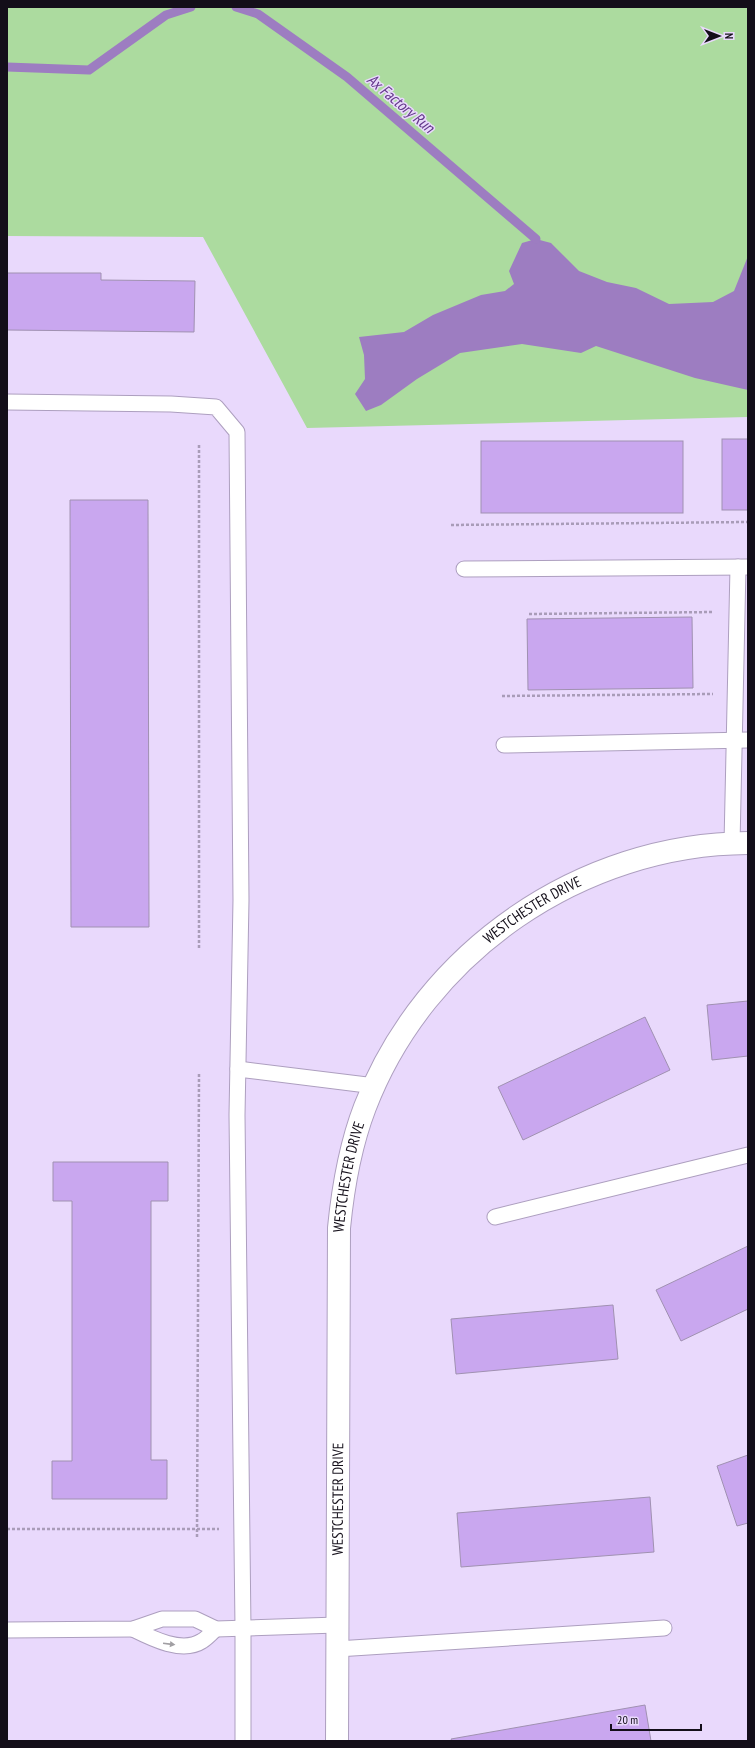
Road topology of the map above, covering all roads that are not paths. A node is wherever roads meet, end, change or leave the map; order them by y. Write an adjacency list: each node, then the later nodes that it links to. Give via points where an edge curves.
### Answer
1 (7, 402): 7 (lane, via 216,406 237,432 241,893)
2 (743, 567): 3 (lane); 4 (lane, via 737,611 735,694)
3 (464, 569)
4 (741, 740): 5 (lane); 6 (lane)
5 (504, 744)
6 (740, 843): 8 (street, WESTCHESTER DRIVE, via 683,848 620,864 575,882 532,906 498,929 458,964 432,992 407,1026 382,1068)
7 (238, 1069): 8 (lane); 12 (lane)
8 (375, 1086): 11 (street, WESTCHESTER DRIVE, via 365,1107 348,1164 339,1228)
9 (748, 1154): 10 (lane)
10 (495, 1216)
11 (337, 1625): 12 (lane); 17 (street, WESTCHESTER DRIVE)
12 (243, 1628): 15 (lane); 18 (lane)
13 (664, 1628): 17 (lane)
14 (133, 1629): 15 (lane, via 162,1618 195,1618); 15 (lane, one-way to 15, via 163,1644 184,1646 201,1642); 16 (lane)
15 (216, 1629)
16 (7, 1630)
17 (337, 1649): 19 (street, WESTCHESTER DRIVE)
18 (242, 1741)
19 (337, 1741)

